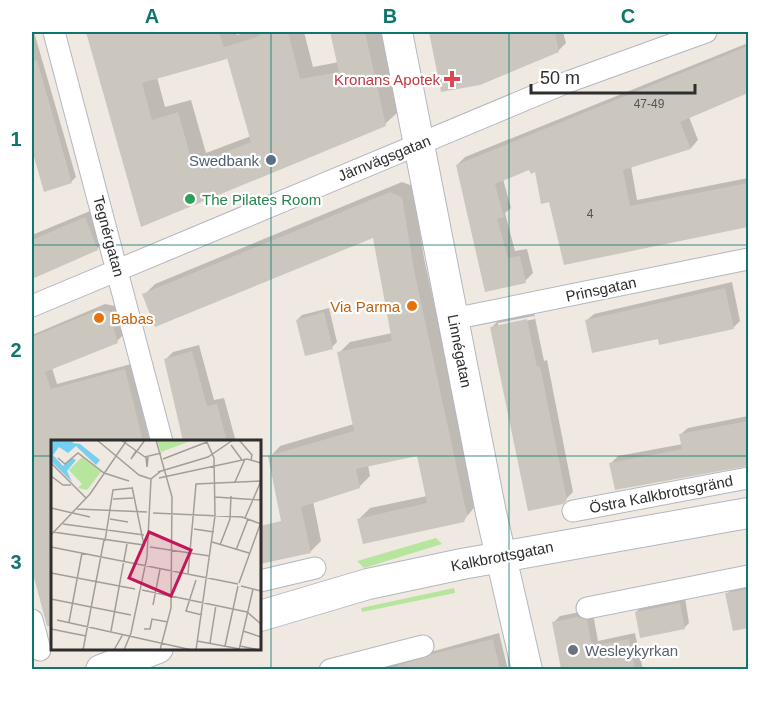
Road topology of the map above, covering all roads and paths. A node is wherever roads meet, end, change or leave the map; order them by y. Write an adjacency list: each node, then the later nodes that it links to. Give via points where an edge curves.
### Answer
1 (54, 32): 6 (street, Tegnérgatan)
2 (397, 32): 4 (street, Linnégatan)
3 (706, 32): 4 (street, Järnvägsgatan, via 565,83)
4 (418, 143): 6 (street, Järnvägsgatan); 8 (street, Linnégatan)
5 (748, 259): 8 (street, Prinsgatan)
6 (118, 269): 7 (street, Järnvägsgatan); 9 (street, Tegnérgatan)
7 (32, 306)
8 (453, 319): 13 (street, Linnégatan)
9 (162, 440)
10 (748, 478): 11 (street, Östra Kalkbrottsgränd)
11 (573, 511)
12 (748, 513): 13 (street, Kalkbrottsgatan)
13 (502, 556): 18 (street, Kalkbrottsgatan, via 368,584); 25 (street, Linnégatan)
14 (315, 568): 16 (street)
15 (748, 576): 17 (street)
16 (261, 581)
17 (586, 608)
18 (261, 616)
19 (32, 620): 21 (street)
20 (423, 646): 24 (street)
21 (40, 650)
22 (153, 650): 23 (street)
23 (101, 669)
24 (330, 669)
25 (527, 669)

